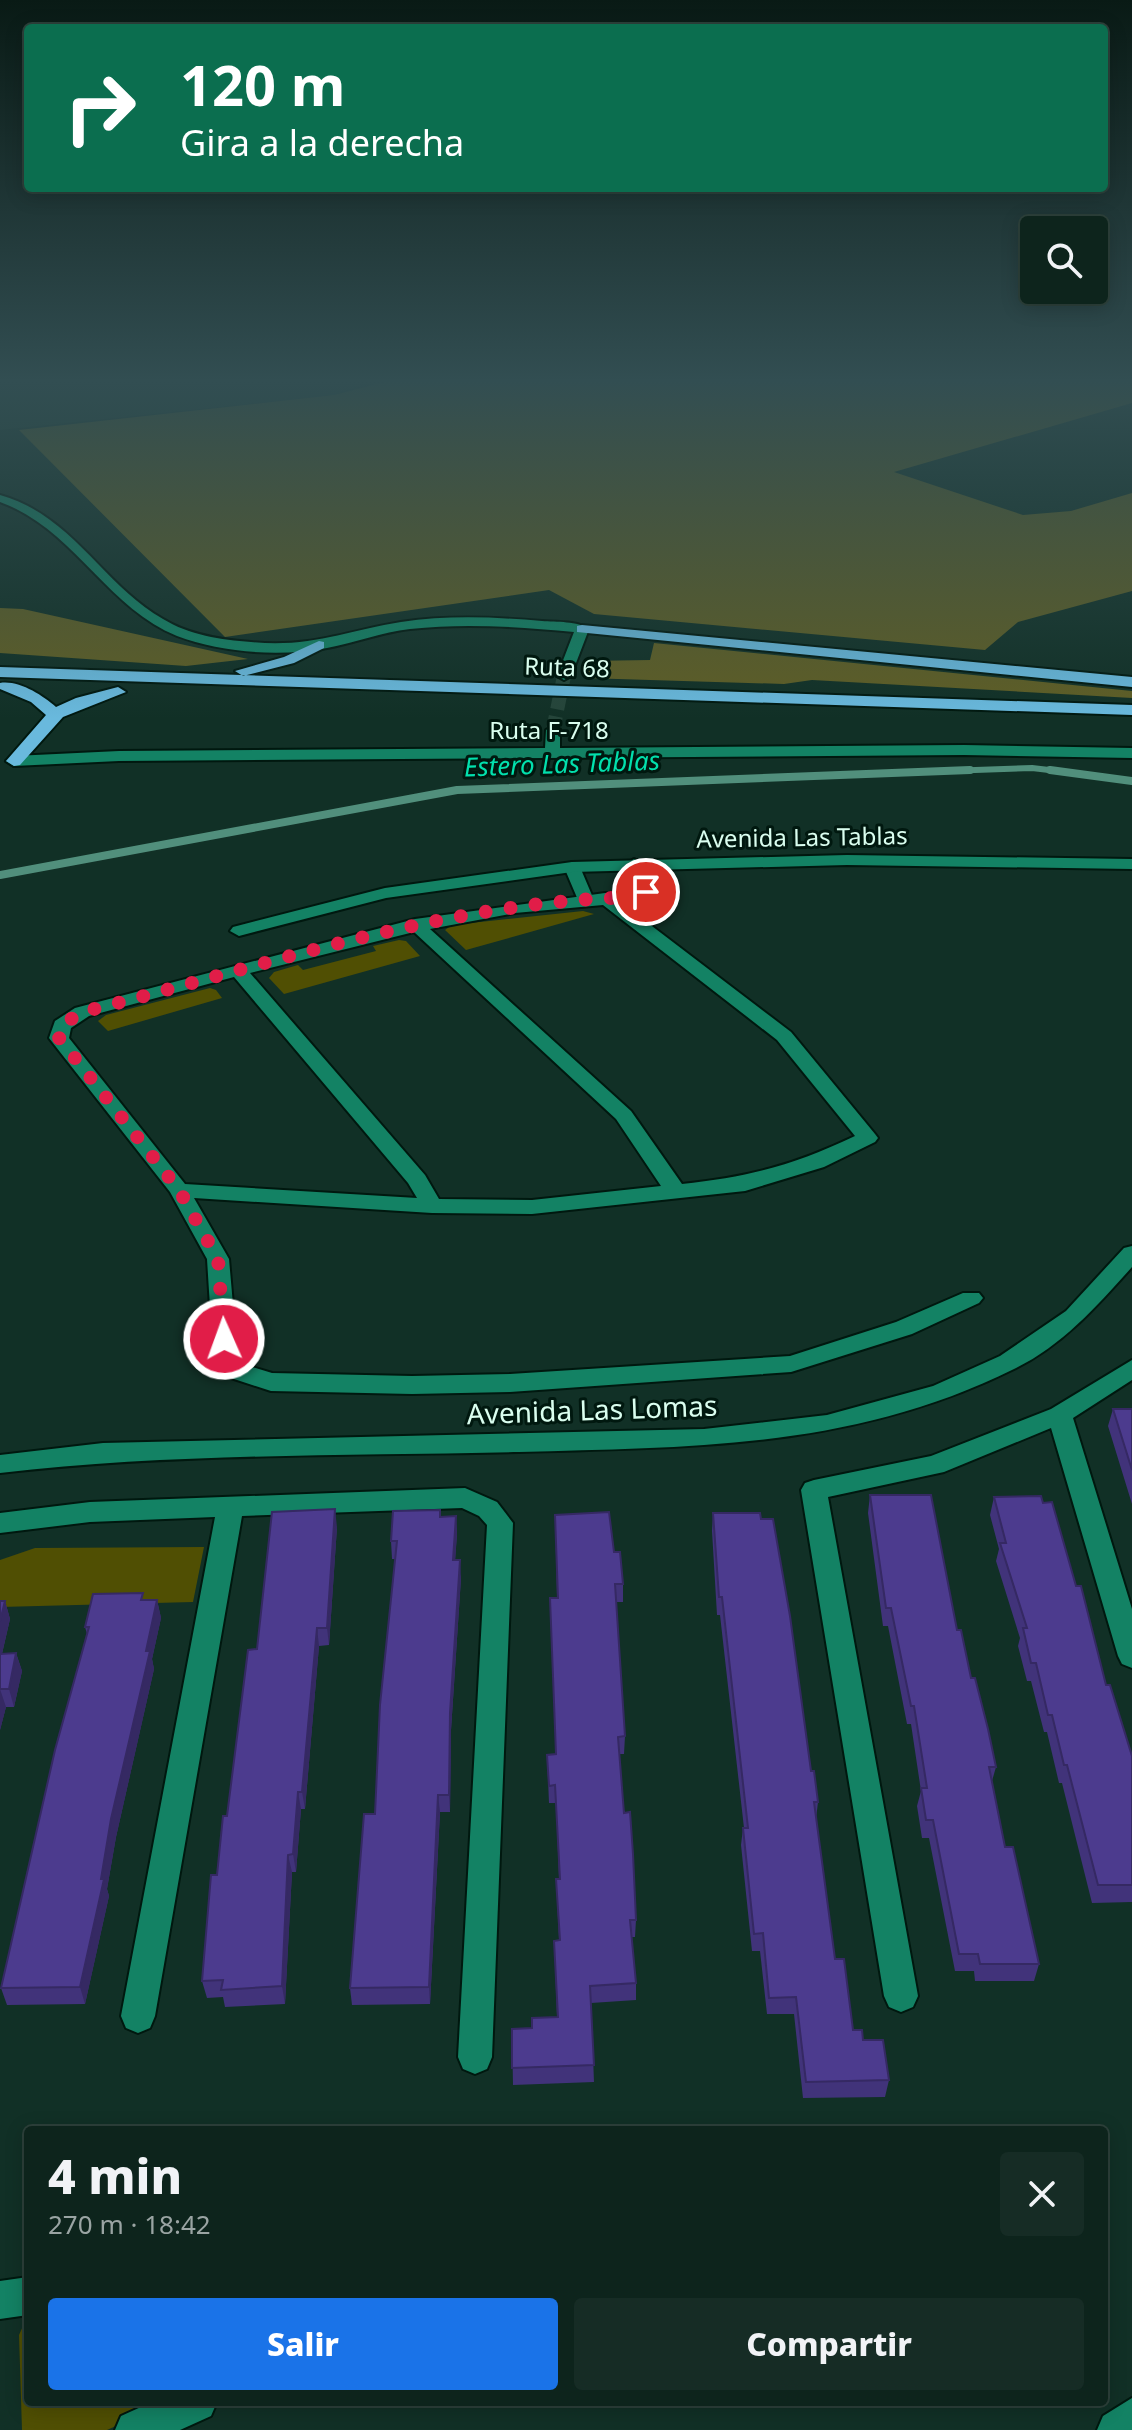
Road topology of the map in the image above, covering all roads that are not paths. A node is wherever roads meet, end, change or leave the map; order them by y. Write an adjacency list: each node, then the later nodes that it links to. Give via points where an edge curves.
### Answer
1 (0, 498): 3 (street, via 36,514 160,625 227,643)
2 (582, 629): 3 (street, via 454,621 383,629); 4 (street); 7 (highway)
3 (319, 645): 5 (highway, via 261,668)
4 (564, 676)
5 (175, 679): 6 (highway, Ruta 68); 9 (highway, Ruta 68)
6 (2, 681): 8 (highway, Ruta 68); 10 (highway)
7 (1132, 682)
8 (118, 692): 10 (highway); 11 (highway, Ruta 68)
9 (1132, 710)
10 (53, 713): 15 (highway)
11 (1132, 724)
12 (553, 730): 14 (street)
13 (1132, 753): 14 (street, Ruta F-718)
14 (552, 755): 15 (street, Ruta F-718)
15 (14, 761)
16 (634, 864): 17 (street, Avenida Las Tablas); 18 (street, Avenida Las Tablas); 19 (lane)
17 (1132, 864)
18 (572, 867): 20 (lane); 22 (street, Avenida Las Tablas, via 385,893)
19 (656, 897): 20 (street)
20 (595, 899): 21 (street); 25 (street, via 784,1036 868,1138 817,1162 745,1184)
21 (415, 924): 23 (street); 25 (street, via 624,1115)
22 (239, 931)
23 (240, 972): 24 (street, via 82,1012 62,1025 59,1038); 26 (street, via 417,1180)
24 (179, 1190): 26 (street); 28 (street, via 218,1259 229,1350 240,1372 271,1382 510,1383 791,1364 904,1328)
25 (676, 1192): 26 (street, via 532,1207)
26 (432, 1206)
27 (1132, 1253): 31 (street, Avenida Las Lomas, via 1074,1317 1009,1362 941,1392 827,1424 704,1438 103,1452)
28 (971, 1298)
29 (1132, 1368): 30 (street)
30 (1060, 1415): 34 (street); 35 (street, via 935,1465 814,1490)
31 (0, 1464)
32 (230, 1509): 33 (street, via 90,1512); 36 (street); 37 (street, via 465,1498 488,1509 500,1523)
33 (0, 1523)
34 (1132, 1656)
35 (901, 1996)
36 (138, 2016)
37 (475, 2057)
38 (24, 2297): 39 (street)
39 (0, 2300)
40 (188, 2406): 42 (street)
41 (1132, 2418): 43 (street)
42 (135, 2430)
43 (1117, 2430)

